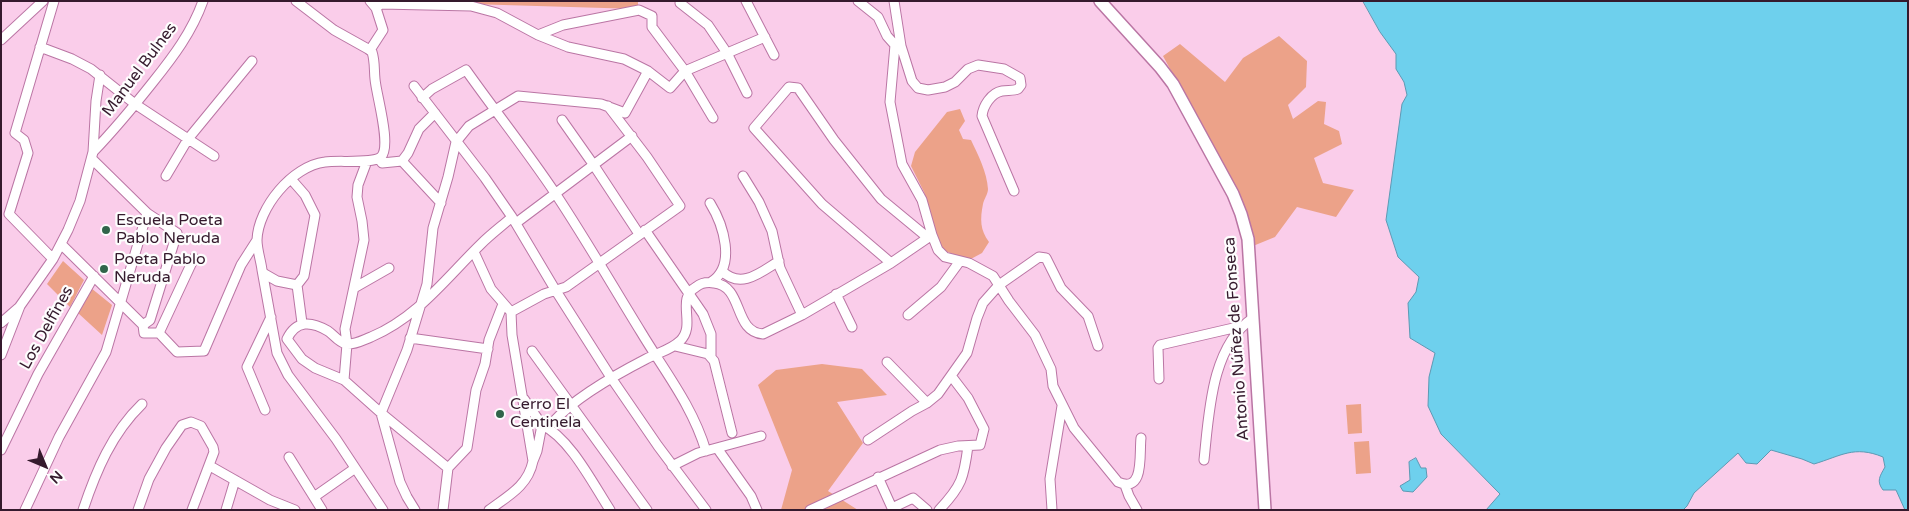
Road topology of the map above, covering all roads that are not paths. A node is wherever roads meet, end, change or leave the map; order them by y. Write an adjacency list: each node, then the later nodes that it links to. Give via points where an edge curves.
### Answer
1 (43, 1): 13 (street)
2 (54, 1): 15 (street)
3 (296, 1): 16 (street, via 334,30)
4 (746, 1): 12 (street)
5 (858, 1): 14 (street, via 878,16 887,36)
6 (894, 1): 14 (street)
7 (1100, 1): 80 (main road, Antonio Núñez de Fonseca, via 1173,84 1233,194 1248,240)
8 (204, 2): 26 (street, Manuel Bulnes, via 180,47)
9 (680, 3): 17 (street, via 708,25)
10 (373, 5): 11 (street, via 471,6 497,13); 16 (street, via 383,30)
11 (538, 35): 20 (street, via 568,48 624,59); 21 (street, via 563,24 640,10 652,16 652,27)
12 (765, 37): 17 (street); 18 (street)
13 (1, 40)
14 (898, 45): 44 (street, via 912,81 921,90 945,88 978,65 1004,69 1020,78 1018,89 1001,91 991,97 982,116); 51 (street, via 890,93 893,119 902,164 922,200)
15 (40, 47): 22 (street, via 72,59); 56 (street, via 15,133 24,140 28,153 9,214)
16 (370, 50): 37 (street, via 384,124 384,152)
17 (727, 53): 21 (street); 24 (street)
18 (774, 55)
19 (252, 61): 33 (street)
20 (648, 71): 21 (street, via 670,88); 27 (street, via 625,113)
21 (685, 71): 30 (street)
22 (100, 75): 26 (street); 35 (street, Manuel Bulnes)
23 (414, 86): 25 (street)
24 (747, 93)
25 (422, 98): 28 (street, via 466,70); 29 (street)
26 (135, 104): 33 (street); 35 (street, Manuel Bulnes)
27 (608, 106): 28 (street, via 518,96); 32 (street)
28 (495, 110): 34 (street, via 469,126); 45 (street)
29 (435, 113): 34 (street); 39 (street, via 419,129)
30 (713, 118)
31 (562, 120): 40 (street)
32 (632, 136): 40 (street); 50 (street, via 680,206)
33 (188, 139): 36 (street); 41 (street)
34 (456, 142): 46 (street); 49 (street)
35 (92, 156): 48 (street); 53 (street, Manuel Bulnes, via 80,202)
36 (214, 156)
37 (379, 159): 38 (street); 39 (street, via 382,163)
38 (367, 161): 43 (street, via 318,163); 68 (street, via 356,197 364,240)
39 (402, 161): 46 (street)
40 (594, 164): 45 (street); 50 (street)
41 (166, 176)
42 (743, 176): 57 (street, via 772,232)
43 (290, 179): 52 (street, via 266,210); 66 (street, via 305,195 315,215 304,276)
44 (1014, 191)
45 (555, 193): 49 (street); 59 (street)
46 (441, 203): 75 (street, via 433,228 427,284)
47 (710, 203): 62 (street, via 724,238)
48 (147, 213): 72 (street); 83 (street, via 177,233 150,320)
49 (514, 220): 54 (street); 69 (street)
50 (642, 232): 59 (street); 70 (street)
51 (929, 236): 58 (street, via 945,257); 60 (street); 60 (street, via 882,199 834,140 798,88 789,87 754,128 822,204)
52 (257, 240): 63 (street); 86 (street, via 241,265 204,351 177,352)
53 (61, 244): 56 (street, Manuel Bulnes); 64 (street)
54 (474, 252): 73 (street, via 491,288); 75 (street)
55 (194, 258): 86 (street)
56 (53, 259): 74 (street, Manuel Bulnes)
57 (779, 261): 62 (street, via 746,279 734,279); 77 (street)
58 (960, 261): 67 (street, via 993,276); 79 (street, via 941,287)
59 (599, 263): 69 (street, via 566,288); 94 (street)
60 (891, 263): 71 (street)
61 (389, 268): 68 (street)
62 (722, 271): 65 (street)
63 (263, 273): 66 (street, via 277,281); 78 (street)
64 (94, 276): 72 (street); 117 (street, Los Delfines, via 38,374)
65 (711, 282): 70 (street, via 701,284); 77 (street, via 728,288 746,325 755,332 762,334)
66 (296, 285): 82 (street)
67 (999, 285): 91 (street, via 1039,257 1046,258 1061,288 1088,316); 98 (street, via 983,303 967,354); 106 (street, via 1035,335 1051,369 1053,386)
68 (354, 288): 89 (street, via 345,329)
69 (556, 291): 76 (street); 99 (street)
70 (689, 293): 90 (street, via 685,309 687,329); 96 (street, via 709,327)
71 (836, 294): 77 (street); 85 (street)
72 (121, 304): 83 (street); 131 (street, via 102,362 59,437)
73 (503, 304): 76 (street); 92 (street)
74 (20, 306): 81 (street); 88 (street, Manuel Bulnes)
75 (420, 306): 87 (street); 89 (street, via 382,332 356,344)
76 (511, 312): 102 (street)
77 (802, 315)
78 (271, 316): 107 (street, via 247,367); 125 (street, via 277,353 288,375 336,438)
79 (908, 316)
80 (1253, 318): 84 (street); 151 (main road, Antonio Núñez de Fonseca)
81 (1, 324)
82 (302, 324): 89 (street, via 318,326); 101 (street, via 292,329 287,339 292,348 315,368)
83 (143, 325): 86 (street, via 144,333)
84 (1242, 326): 100 (street, via 1160,345); 120 (street, via 1217,372 1209,408)
85 (852, 327)
86 (159, 333)
87 (410, 338): 92 (street); 108 (street)
88 (4, 339): 95 (street, Manuel Bulnes)
89 (347, 344): 101 (street)
90 (675, 346): 94 (street); 96 (street)
91 (1098, 346)
92 (488, 349): 124 (street, via 476,390 467,448)
93 (532, 351): 105 (street)
94 (654, 354): 99 (street); 118 (street, via 678,388)
95 (1, 355)
96 (711, 357): 111 (street, via 717,369)
97 (887, 362): 103 (street)
98 (952, 377): 103 (street); 115 (street, via 968,398 984,429 980,445)
99 (612, 379): 105 (street); 123 (street)
100 (1160, 379)
101 (344, 380): 108 (street)
102 (524, 399): 110 (street); 121 (street)
103 (927, 403): 114 (street)
104 (142, 404): 132 (street, via 126,421 109,448)
105 (570, 405): 109 (street); 143 (street)
106 (1062, 406): 128 (street, via 1089,448 1118,482); 149 (street, via 1050,479)
107 (265, 410)
108 (381, 414): 124 (street); 139 (street, via 400,482)
109 (555, 420)
110 (542, 425): 121 (street); 142 (street, via 562,440)
111 (732, 433)
112 (761, 436): 116 (street)
113 (1141, 438): 128 (street, via 1139,474 1135,481)
114 (868, 440)
115 (968, 446): 126 (street, via 940,450); 148 (street, via 961,483)
116 (718, 448): 118 (street); 145 (street)
117 (1, 450)
118 (706, 451): 123 (street)
119 (289, 456): 129 (street)
120 (1204, 460)
121 (533, 461): 141 (street, via 522,485)
122 (210, 466): 127 (street); 133 (street, via 214,450 203,428 194,422 185,423 149,479); 134 (street)
123 (672, 466): 144 (street)
124 (448, 468): 140 (street)
125 (354, 469): 129 (street); 138 (street)
126 (878, 477): 146 (street); 147 (street, via 892,508 914,498)
127 (235, 480): 130 (street); 135 (street)
128 (1125, 485): 150 (street)
129 (314, 497): 137 (street)
130 (278, 507): 136 (street)
131 (25, 510)
132 (83, 510)
133 (138, 510)
134 (192, 510)
135 (226, 510)
136 (295, 510)
137 (322, 510)
138 (383, 510)
139 (415, 510)
140 (443, 510)
141 (489, 510)
142 (610, 510)
143 (647, 510)
144 (706, 510)
145 (757, 510)
146 (810, 510)
147 (927, 510)
148 (939, 510)
149 (1052, 510)
150 (1137, 510)
151 (1265, 510)

